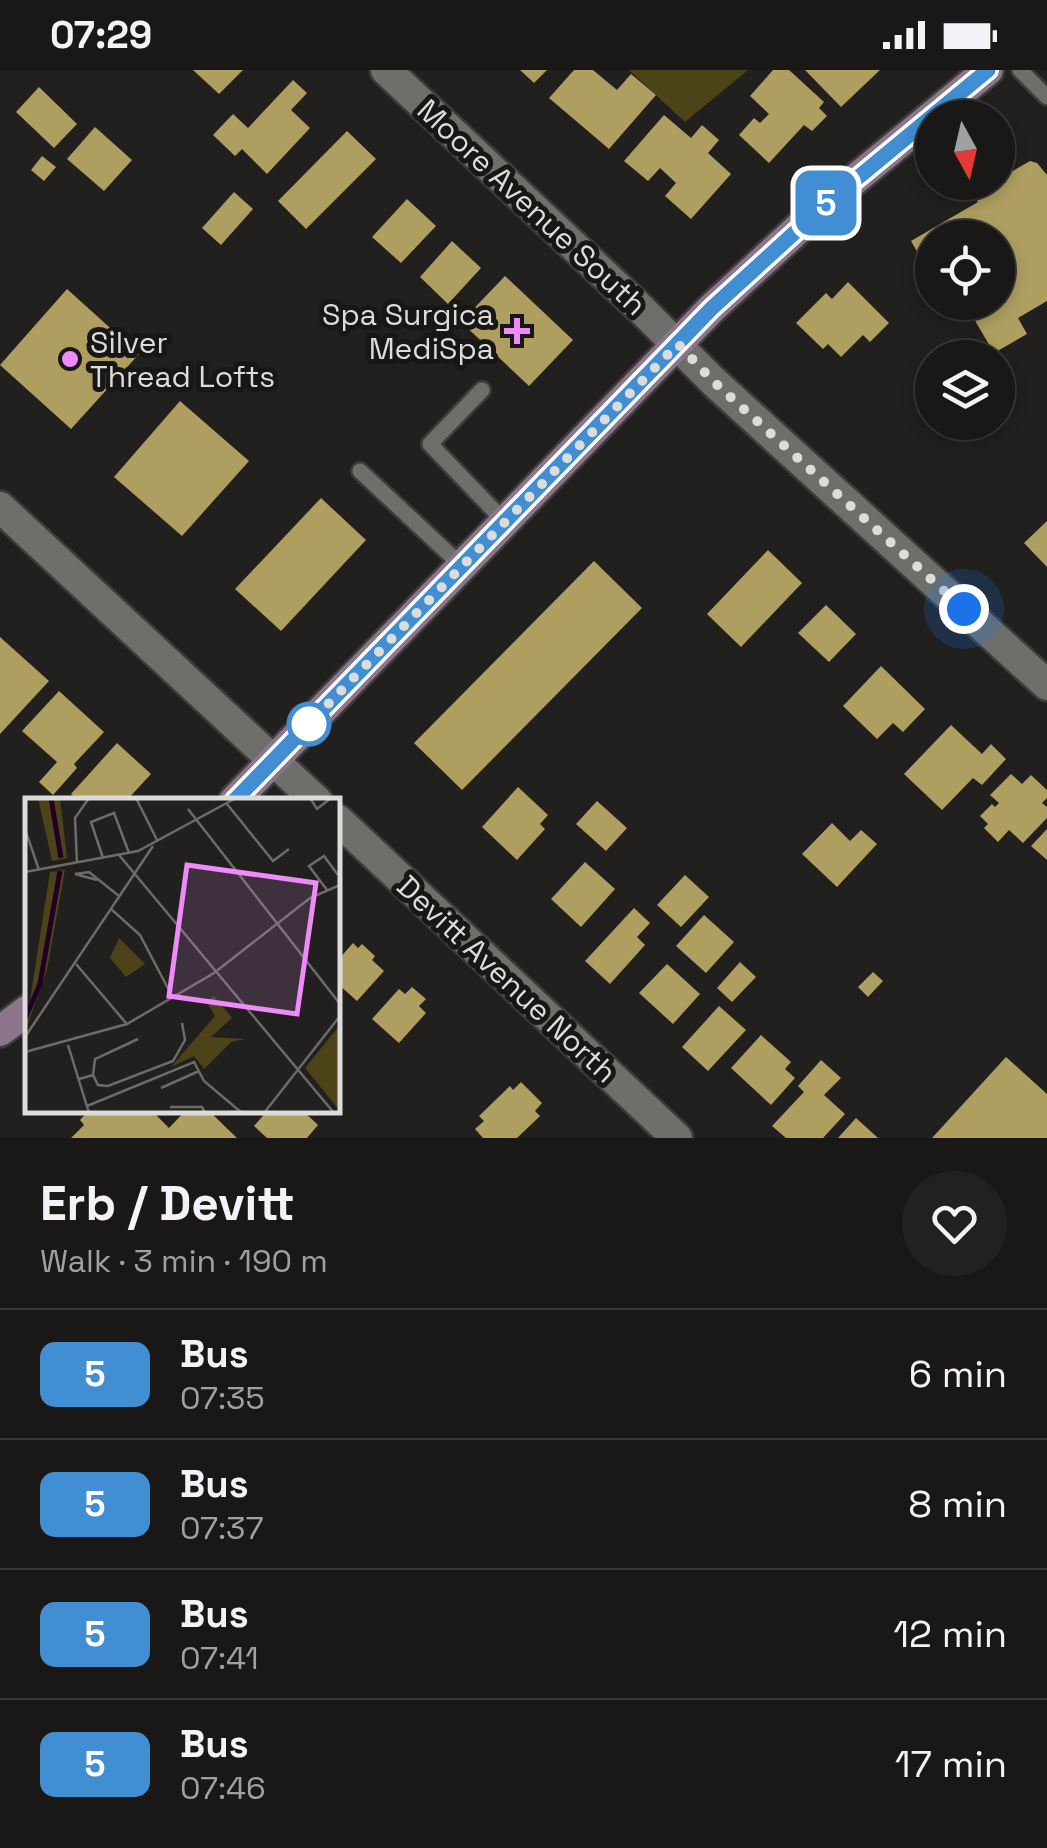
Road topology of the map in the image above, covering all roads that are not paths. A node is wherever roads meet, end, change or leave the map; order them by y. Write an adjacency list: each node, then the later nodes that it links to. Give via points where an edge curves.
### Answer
1 (386, 70): 5 (street, Moore Avenue South)
2 (988, 70): 5 (main road, via 826,204)
3 (1020, 70): 4 (lane)
4 (1047, 97)
5 (678, 344): 9 (main road); 11 (street, Moore Avenue South)
6 (482, 390): 9 (lane, via 430,444)
7 (360, 471): 10 (lane)
8 (0, 507): 12 (street)
9 (506, 523): 10 (main road)
10 (462, 566): 12 (main road)
11 (1047, 685)
12 (273, 760): 13 (main road); 14 (street)
13 (236, 798)
14 (315, 798)
15 (340, 822): 18 (street, Devitt Avenue North)
16 (25, 1012): 17 (main road)
17 (0, 1030)
18 (677, 1138)

